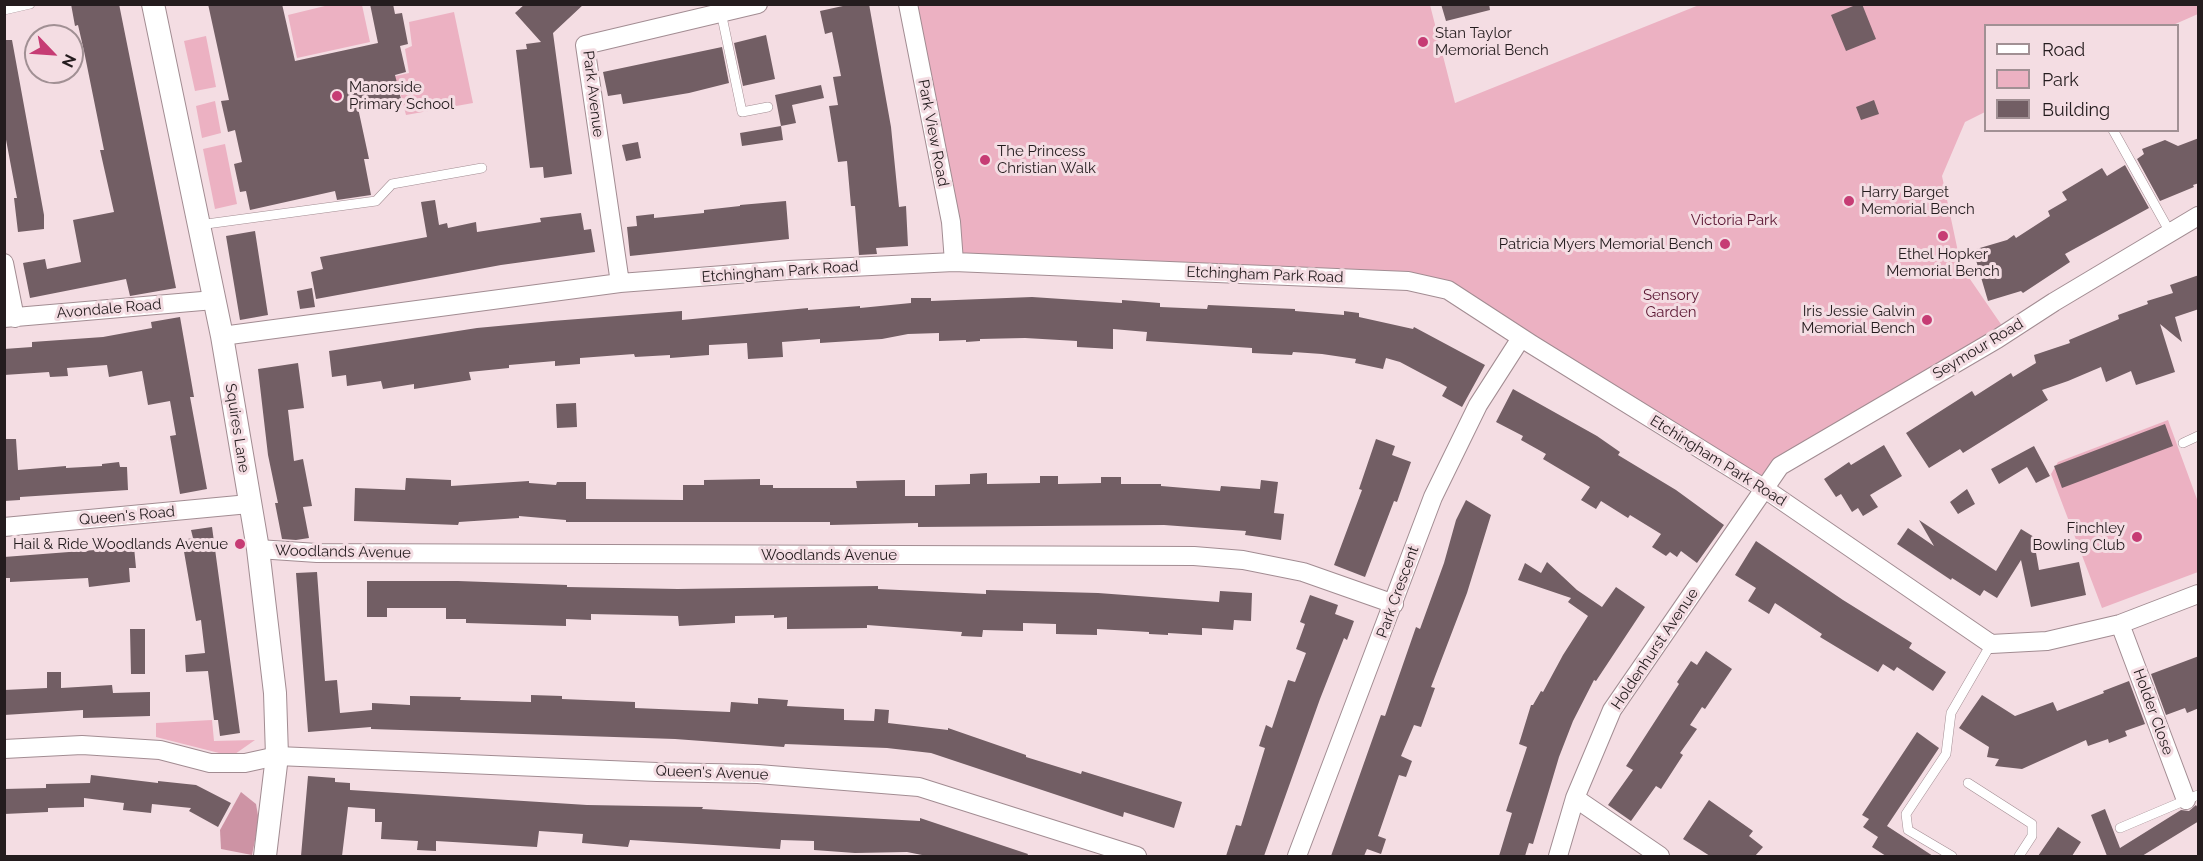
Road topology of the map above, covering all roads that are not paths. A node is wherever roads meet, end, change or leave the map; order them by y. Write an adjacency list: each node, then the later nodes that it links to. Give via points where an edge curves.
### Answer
1 (30, 4): 5 (lane)
2 (153, 4): 11 (street, Squires Lane)
3 (758, 4): 6 (street, Park Avenue)
4 (908, 4): 13 (street, Park View Road, via 951,222)
5 (4, 10)
6 (720, 12): 7 (lane, via 741,112); 15 (street, Park Avenue, via 585,45)
7 (768, 107)
8 (2114, 132): 12 (lane)
9 (482, 168): 11 (lane, via 392,184 376,201)
10 (2199, 216): 12 (street, Seymour Road)
11 (199, 225): 16 (street, Squires Lane)
12 (2171, 234): 22 (street, Seymour Road, via 1780,466)
13 (954, 262): 15 (street, Etchingham Park Road); 19 (street, Etchingham Park Road, via 1408,281 1448,290)
14 (4, 263): 17 (street)
15 (620, 283): 18 (street, Etchingham Park Road)
16 (214, 300): 17 (street, Avondale Road); 18 (street, Squires Lane)
17 (10, 318)
18 (222, 336): 23 (street, Squires Lane)
19 (1521, 338): 22 (street, Etchingham Park Road); 27 (street, Park Crescent, via 1478,405 1433,497)
20 (2199, 436): 21 (lane)
21 (2182, 443)
22 (1765, 489): 29 (street, Etchingham Park Road); 34 (street, Holdenhurst Avenue, via 1612,710)
23 (249, 504): 24 (street, Queen's Road); 25 (street, Squires Lane)
24 (4, 527)
25 (258, 549): 27 (street, Woodlands Avenue, via 317,554 1194,556 1243,560 1303,572); 31 (street, Squires Lane, via 275,693)
26 (2199, 594): 28 (street)
27 (1394, 604): 38 (street, Park Crescent)
28 (2120, 624): 29 (street, via 2047,641); 33 (street, Holder Close)
29 (1991, 644): 41 (lane, via 1951,713 1946,754 1906,814 1908,830)
30 (4, 749): 31 (street, Queen's Avenue, via 93,746 160,750 210,763 245,764)
31 (277, 756): 36 (street, Squires Lane); 37 (street, Queen's Avenue, via 758,774 919,788)
32 (1968, 783): 42 (lane, via 2032,824 2032,836)
33 (2192, 797): 35 (lane)
34 (1575, 798): 39 (street, Holdenhurst Avenue); 40 (street)
35 (2120, 828)
36 (265, 856)
37 (1137, 856)
38 (1297, 856)
39 (1558, 856)
40 (1660, 856)
41 (1952, 856)
42 (2019, 856)

